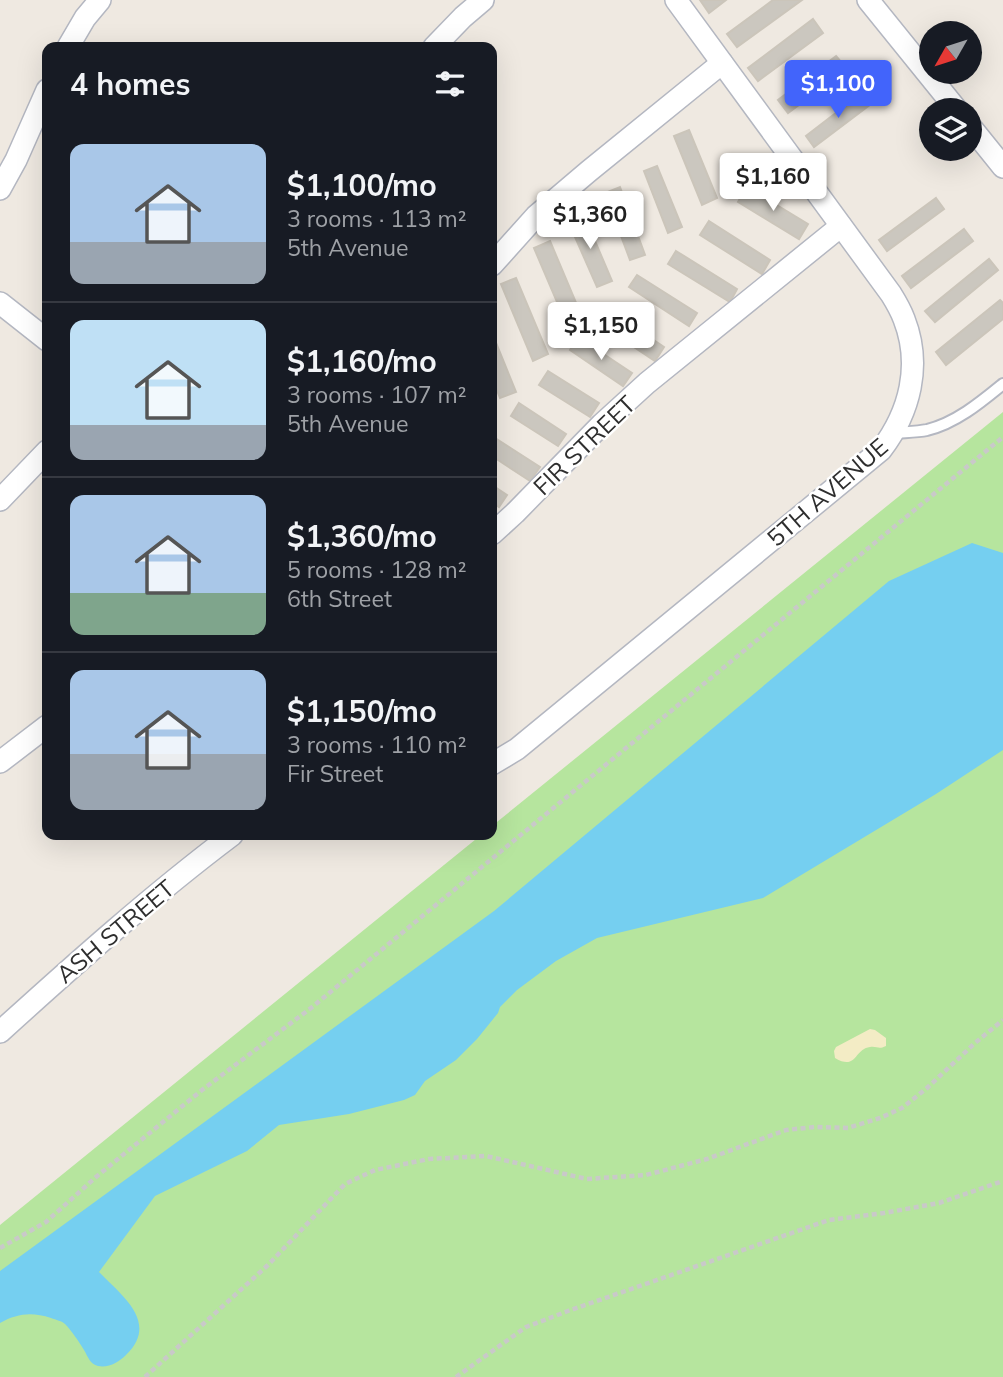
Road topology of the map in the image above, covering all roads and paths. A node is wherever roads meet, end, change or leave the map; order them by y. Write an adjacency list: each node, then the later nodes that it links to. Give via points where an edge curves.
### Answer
1 (100, 0): 5 (street)
2 (483, 0): 6 (street)
3 (676, 0): 7 (street, 5TH AVENUE)
4 (868, 0): 8 (street)
5 (71, 42)
6 (439, 42)
7 (722, 64): 13 (street, 5TH AVENUE); 14 (street, via 536,216)
8 (947, 98)
9 (42, 101): 12 (street)
10 (982, 141): 11 (street)
11 (1003, 167)
12 (0, 189)
13 (841, 226): 18 (street, 5TH AVENUE, via 905,320 912,354 911,385); 22 (street, FIR STREET, via 647,383)
14 (497, 259)
15 (0, 303): 16 (street)
16 (42, 336)
17 (1003, 384): 18 (lane, via 951,421 928,430)
18 (894, 433): 24 (street, 5TH AVENUE, via 881,450 811,509)
19 (1003, 437): 30 (path, via 311,1009 202,1090 46,1222)
20 (42, 456): 21 (street)
21 (0, 500)
22 (497, 529)
23 (42, 730): 25 (street)
24 (497, 761)
25 (0, 762)
26 (225, 840): 28 (street, ASH STREET, via 102,940)
27 (1003, 1020): 31 (path, via 902,1108 848,1128 786,1130 646,1175 587,1179 486,1156 429,1159 375,1170 345,1184 268,1265)
28 (0, 1032)
29 (1003, 1181): 32 (path, via 939,1202 830,1220 568,1311 526,1327)
30 (0, 1248)
31 (145, 1377)
32 (456, 1377)

